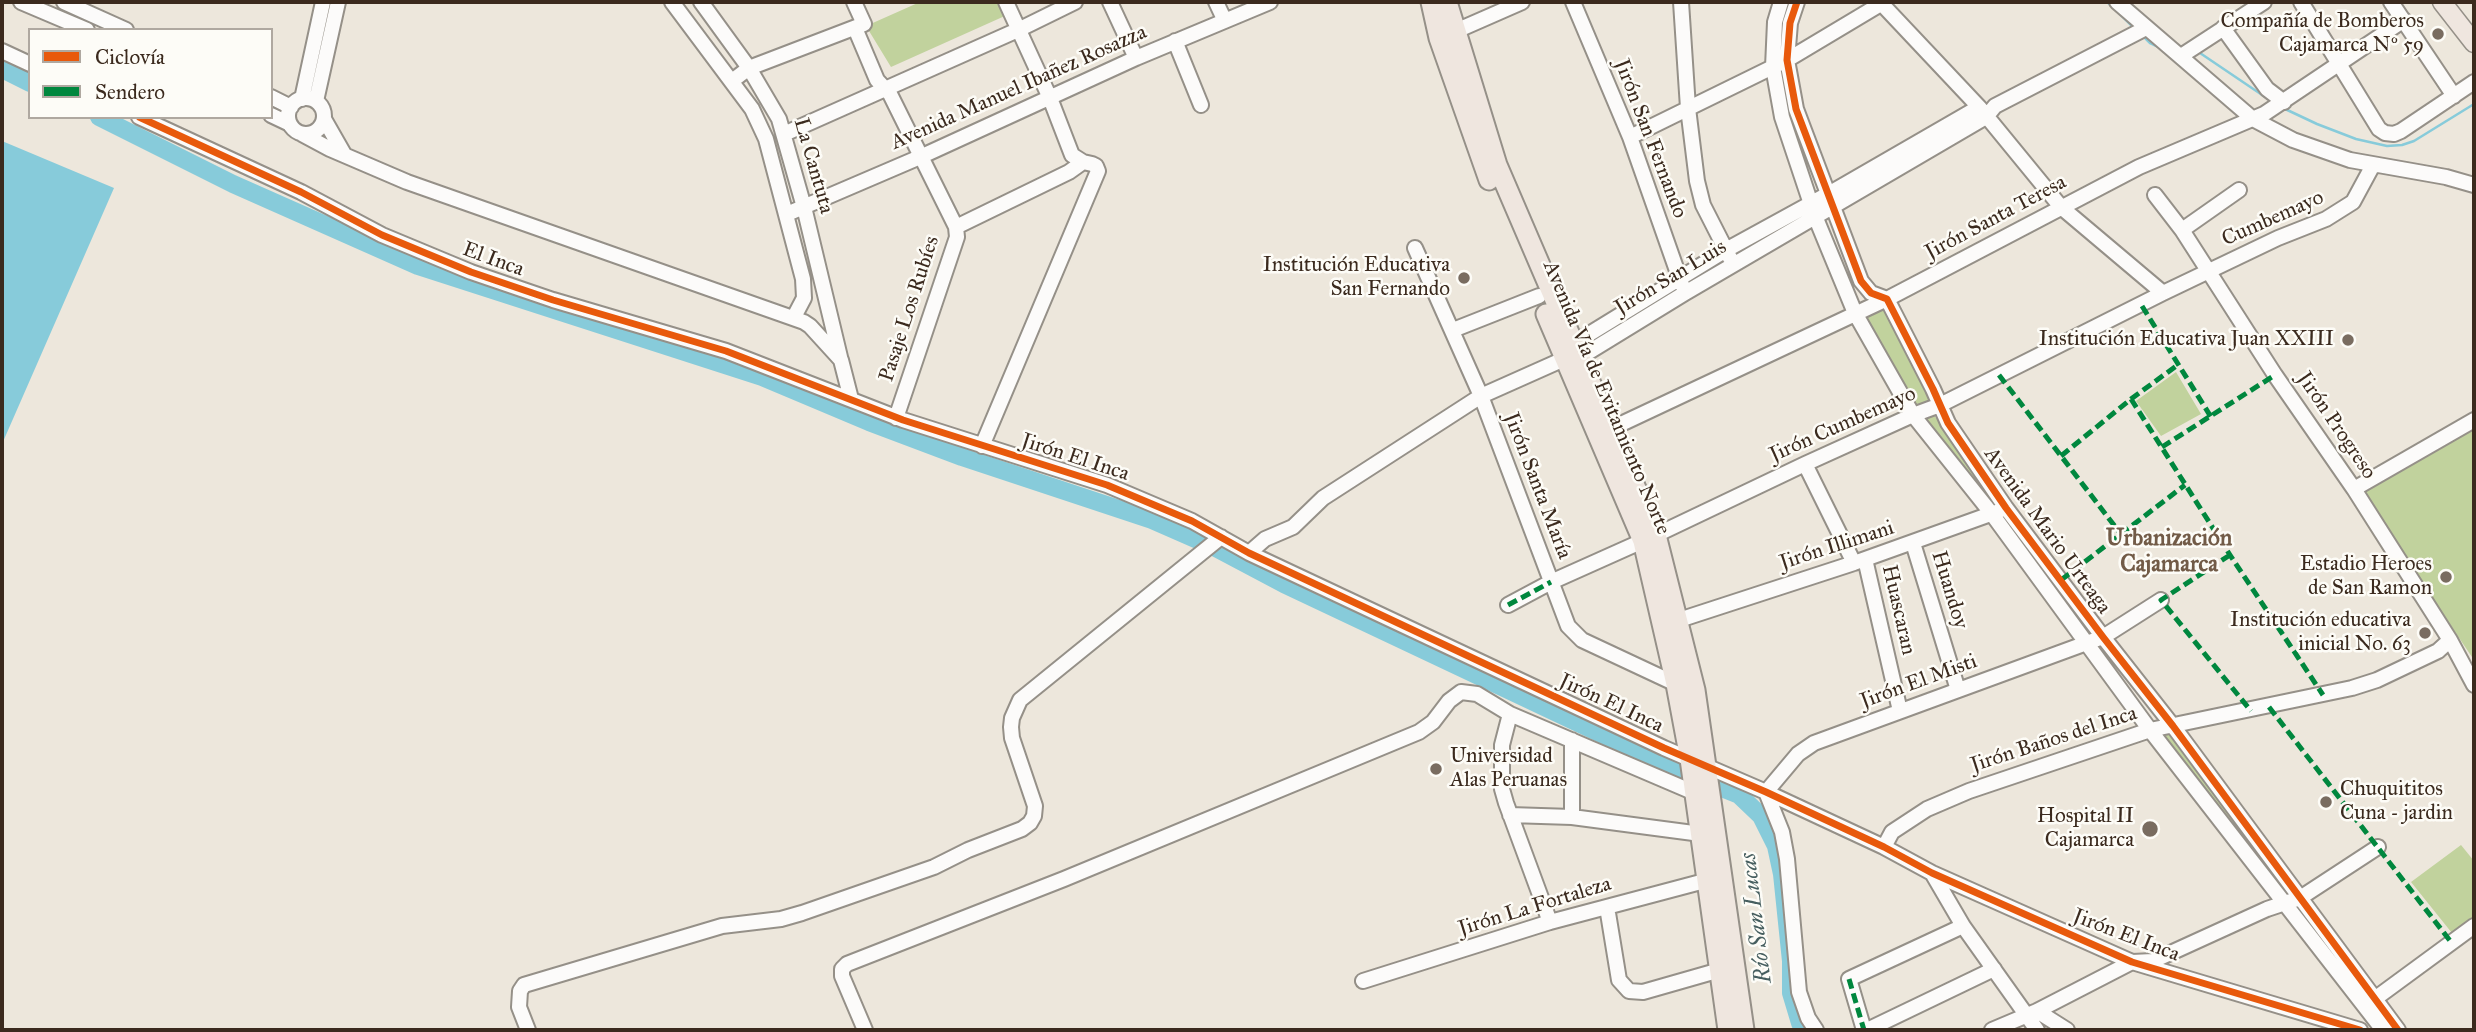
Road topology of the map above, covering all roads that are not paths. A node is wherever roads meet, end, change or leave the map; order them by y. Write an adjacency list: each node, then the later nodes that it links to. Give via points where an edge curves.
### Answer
1 (21, 2): 30 (street)
2 (64, 2): 31 (street)
3 (323, 2): 52 (street)
4 (338, 2): 52 (street)
5 (701, 2): 45 (street, La Cantuta)
6 (853, 2): 29 (street, Pasaje Los Rubíes)
7 (1006, 2): 33 (street)
8 (1075, 2): 33 (street)
9 (1110, 2): 41 (street)
10 (1216, 2): 27 (street)
11 (1270, 2): 27 (street, Avenida Manuel Ibañez Rosazza)
12 (1431, 2): 36 (highway, Avenida Vía de Evitamiento Norte)
13 (1447, 2): 36 (highway)
14 (1522, 2): 36 (street)
15 (1573, 2): 63 (street, Jirón San Fernando)
16 (1681, 2): 55 (street)
17 (1781, 2): 43 (street, Avenida Mario Urteaga, via 1776,22)
18 (1797, 2): 43 (street, Avenida Mario Urteaga)
19 (1882, 2): 43 (street); 56 (street)
20 (2117, 2): 35 (street)
21 (2264, 2): 32 (street)
22 (2301, 2): 44 (street)
23 (2391, 2): 28 (street)
24 (2442, 2): 38 (main road)
25 (2454, 2): 34 (main road)
26 (678, 4): 46 (street, La Cantuta)
27 (1224, 19): 37 (street, Avenida Manuel Ibañez Rosazza)
28 (2404, 20): 44 (street, Jirón Santa Teresa); 49 (street)
29 (859, 26): 45 (street); 48 (street, Pasaje Los Rubíes, via 877,80)
30 (82, 28)
31 (122, 28)
32 (2223, 28): 40 (street); 53 (street)
33 (1020, 29): 48 (street); 51 (street)
34 (2474, 29)
35 (2140, 32): 40 (street); 56 (street, Jirón San Luis)
36 (1447, 35): 72 (highway, Avenida Vía de Evitamiento Norte)
37 (1175, 41): 41 (street, Avenida Manuel Ibañez Rosazza); 54 (street)
38 (2474, 43)
39 (2, 51): 42 (street)
40 (2181, 56): 60 (street)
41 (1136, 58): 51 (street, Avenida Manuel Ibañez Rosazza)
42 (28, 63)
43 (1780, 63): 55 (street); 71 (street, Avenida Mario Urteaga); 75 (street, Avenida Mario Urteaga, via 1782,117)
44 (2339, 63): 49 (street, via 2385,134 2401,131); 53 (street, Jirón Santa Teresa)
45 (749, 68): 46 (street); 62 (street, La Cantuta, via 771,102)
46 (732, 81): 76 (street, La Cantuta, via 763,131)
47 (2474, 82): 49 (street)
48 (886, 89): 62 (street); 65 (street, Pasaje Los Rubíes)
49 (2454, 96)
50 (273, 97): 52 (street)
51 (1050, 98): 65 (street, Avenida Manuel Ibañez Rosazza); 66 (street, via 1072,155)
52 (303, 102): 59 (street, via 323,109); 61 (street, via 288,115)
53 (2280, 104): 60 (street, Jirón Santa Teresa)
54 (1201, 105)
55 (1688, 108): 63 (street); 80 (street, via 1703,205)
56 (1982, 112): 71 (street, Jirón San Luis); 74 (street)
57 (273, 116): 61 (street)
58 (143, 119): 95 (street, El Inca, via 382,235 471,272 726,351)
59 (324, 119): 61 (street, via 316,131); 64 (street)
60 (2253, 119): 67 (street, via 2312,148); 74 (street, Jirón Santa Teresa, via 2139,167)
61 (296, 129): 64 (street)
62 (784, 134): 73 (street, La Cantuta)
63 (1630, 137): 83 (street, Jirón San Fernando)
64 (344, 154): 89 (street, via 407,182)
65 (920, 157): 73 (street, Avenida Manuel Ibañez Rosazza); 77 (street, Pasaje Los Rubíes)
66 (1083, 162): 77 (street); 101 (street, via 1096,166 1096,180)
67 (2373, 165): 68 (street); 82 (street, Cumbemayo, via 2353,202 2343,210)
68 (2474, 186)
69 (2239, 190): 78 (street)
70 (2155, 195): 78 (street, Jirón Progreso)
71 (1832, 199): 75 (street, Jirón San Luis); 86 (street, Avenida Mario Urteaga, via 1861,281 1871,293)
72 (1506, 204): 85 (highway, Avenida Vía de Evitamiento Norte); 92 (highway)
73 (804, 207): 76 (street, Avenida Manuel Ibañez Rosazza); 88 (street, La Cantuta)
74 (2061, 207): 84 (street); 86 (street, Jirón Santa Teresa)
75 (1813, 209): 80 (street, Jirón San Luis); 81 (street, Jirón San Luis); 87 (street, Avenida Mario Urteaga)
76 (787, 214): 89 (street, La Cantuta, via 804,289)
77 (956, 227): 98 (street, Pasaje Los Rubíes, via 957,237)
78 (2182, 230): 82 (street, Jirón Progreso)
79 (1415, 248): 91 (street, Jirón Santa María)
80 (1726, 250): 81 (street); 83 (street, Jirón San Luis)
81 (1735, 265): 83 (street, Jirón San Luis)
82 (2209, 271): 84 (street, Jirón Cumbemayo); 103 (street, Jirón Progreso)
83 (1682, 286): 92 (street, Jirón San Luis)
84 (2163, 293): 96 (street, Jirón Cumbemayo)
85 (1539, 296): 91 (street); 92 (highway, Avenida Vía de Evitamiento Norte)
86 (1887, 299): 87 (street, Jirón Santa Teresa); 96 (street, Avenida Mario Urteaga)
87 (1855, 313): 97 (street, Avenida Mario Urteaga); 100 (street, Jirón Santa Teresa)
88 (830, 315): 90 (street); 93 (street, La Cantuta)
89 (794, 317): 90 (street)
90 (810, 326): 93 (street)
91 (1453, 330): 94 (street, Jirón Santa María)
92 (1572, 354): 94 (street, Jirón San Luis); 100 (highway)
93 (841, 360): 95 (street, La Cantuta)
94 (1480, 396): 109 (street, Jirón San Luis, via 1323,498 1293,527 1265,539); 111 (street, Jirón Santa María)
95 (851, 399): 98 (street, Jirón El Inca)
96 (1940, 405): 97 (street, Jirón Cumbemayo); 104 (street, Avenida Mario Urteaga)
97 (1913, 415): 102 (street, Jirón Cumbemayo); 105 (street, Avenida Mario Urteaga)
98 (896, 418): 101 (street, Jirón El Inca)
99 (2474, 420): 103 (street)
100 (1603, 432): 107 (highway)
101 (982, 446): 106 (street, Jirón El Inca, via 1107,485 1192,521)
102 (1805, 464): 107 (street, Jirón Cumbemayo); 110 (street, Huascaran)
103 (2354, 489): 116 (street, Jirón Progreso)
104 (2006, 508): 105 (street, Jirón Illimani); 115 (street, Avenida Mario Urteaga)
105 (1992, 514): 108 (street, Jirón Illimani); 117 (street, Avenida Mario Urteaga)
106 (1219, 538): 109 (street, Jirón El Inca); 150 (street, via 1020,700 1012,718 1012,738 1035,806 1034,816 1022,829 934,867 802,913 722,926 524,985 519,1007)
107 (1650, 538): 111 (street, Jirón Cumbemayo); 114 (highway, Avenida Vía de Evitamiento Norte); 118 (highway, Avenida Vía de Evitamiento Norte)
108 (1913, 543): 110 (street, Jirón Illimani); 120 (street, Huandoy)
109 (1248, 553): 126 (street, Jirón El Inca)
110 (1860, 561): 114 (street, Jirón Illimani); 121 (street, Huascaran)
111 (1551, 582): 113 (street, Jirón Cumbemayo); 118 (street, Jirón Santa María, via 1573,634)
112 (2161, 600): 115 (street, Jirón El Misti)
113 (1508, 605)
114 (1679, 620): 126 (highway, Avenida Vía de Evitamiento Norte, via 1695,690)
115 (2103, 637): 117 (street, Jirón El Misti); 123 (street, Avenida Mario Urteaga)
116 (2450, 640): 119 (street, Jirón Progreso); 123 (street, Jirón Baños del Inca, via 2438,650 2352,688)
117 (2085, 644): 120 (street, Jirón El Misti); 124 (street, Avenida Mario Urteaga)
118 (1676, 684): 126 (highway, Avenida Vía de Evitamiento Norte)
119 (2474, 685)
120 (1958, 690): 121 (street, Jirón El Misti)
121 (1900, 711): 127 (street, Jirón El Misti, via 1814,743 1798,754)
122 (1510, 714): 125 (street); 129 (street, via 1502,766); 151 (street, via 1477,694 1461,692 1419,732 847,964 842,976)
123 (2173, 726): 124 (street, Jirón Baños del Inca); 131 (street, Avenida Mario Urteaga)
124 (2150, 730): 133 (street, Avenida Mario Urteaga); 134 (street, Jirón Baños del Inca, via 1927,809 1892,832)
125 (1572, 740): 128 (street); 130 (street)
126 (1699, 766): 127 (street, Jirón El Inca); 128 (highway, Avenida Vía de Evitamiento Norte)
127 (1766, 792): 134 (street, Jirón El Inca); 154 (street, via 1787,859 1799,992)
128 (1703, 794): 132 (highway, Avenida Vía de Evitamiento Norte); 137 (highway, Avenida Vía de Evitamiento Norte)
129 (1510, 815): 130 (street); 141 (street)
130 (1573, 817): 132 (street)
131 (2252, 833): 133 (street); 138 (street, Avenida Mario Urteaga)
132 (1701, 834): 137 (highway, Avenida Vía de Evitamiento Norte)
133 (2236, 842): 139 (street, Avenida Mario Urteaga)
134 (1884, 847): 136 (street, Jirón El Inca)
135 (2378, 848): 138 (street)
136 (1932, 873): 142 (street); 144 (street, Jirón El Inca)
137 (1714, 879): 140 (street, Jirón La Fortaleza); 146 (highway, Avenida Vía de Evitamiento Norte); 153 (highway, Avenida Vía de Evitamiento Norte)
138 (2300, 898): 139 (street); 148 (street, Avenida Mario Urteaga)
139 (2284, 904): 144 (street, via 2150,962); 160 (street, Avenida Mario Urteaga)
140 (1607, 906): 141 (street, Jirón La Fortaleza); 146 (street, via 1619,980 1629,991 1643,992)
141 (1550, 922): 147 (street, Jirón La Fortaleza)
142 (1963, 926): 145 (street); 155 (street, via 1849,979)
143 (2474, 926): 148 (street)
144 (2132, 962): 149 (street); 159 (street, Jirón El Inca)
145 (1994, 969): 149 (street); 155 (street)
146 (1720, 970): 152 (highway, Avenida Vía de Evitamiento Norte)
147 (1363, 981)
148 (2376, 999): 161 (street, Avenida Mario Urteaga)
149 (2032, 1013): 156 (street); 157 (street); 158 (street)
150 (528, 1030)
151 (865, 1030)
152 (1728, 1030)
153 (1744, 1030)
154 (1816, 1030)
155 (1866, 1030)
156 (1992, 1030)
157 (2037, 1030)
158 (2067, 1030)
159 (2360, 1030)
160 (2384, 1030)
161 (2398, 1030)

